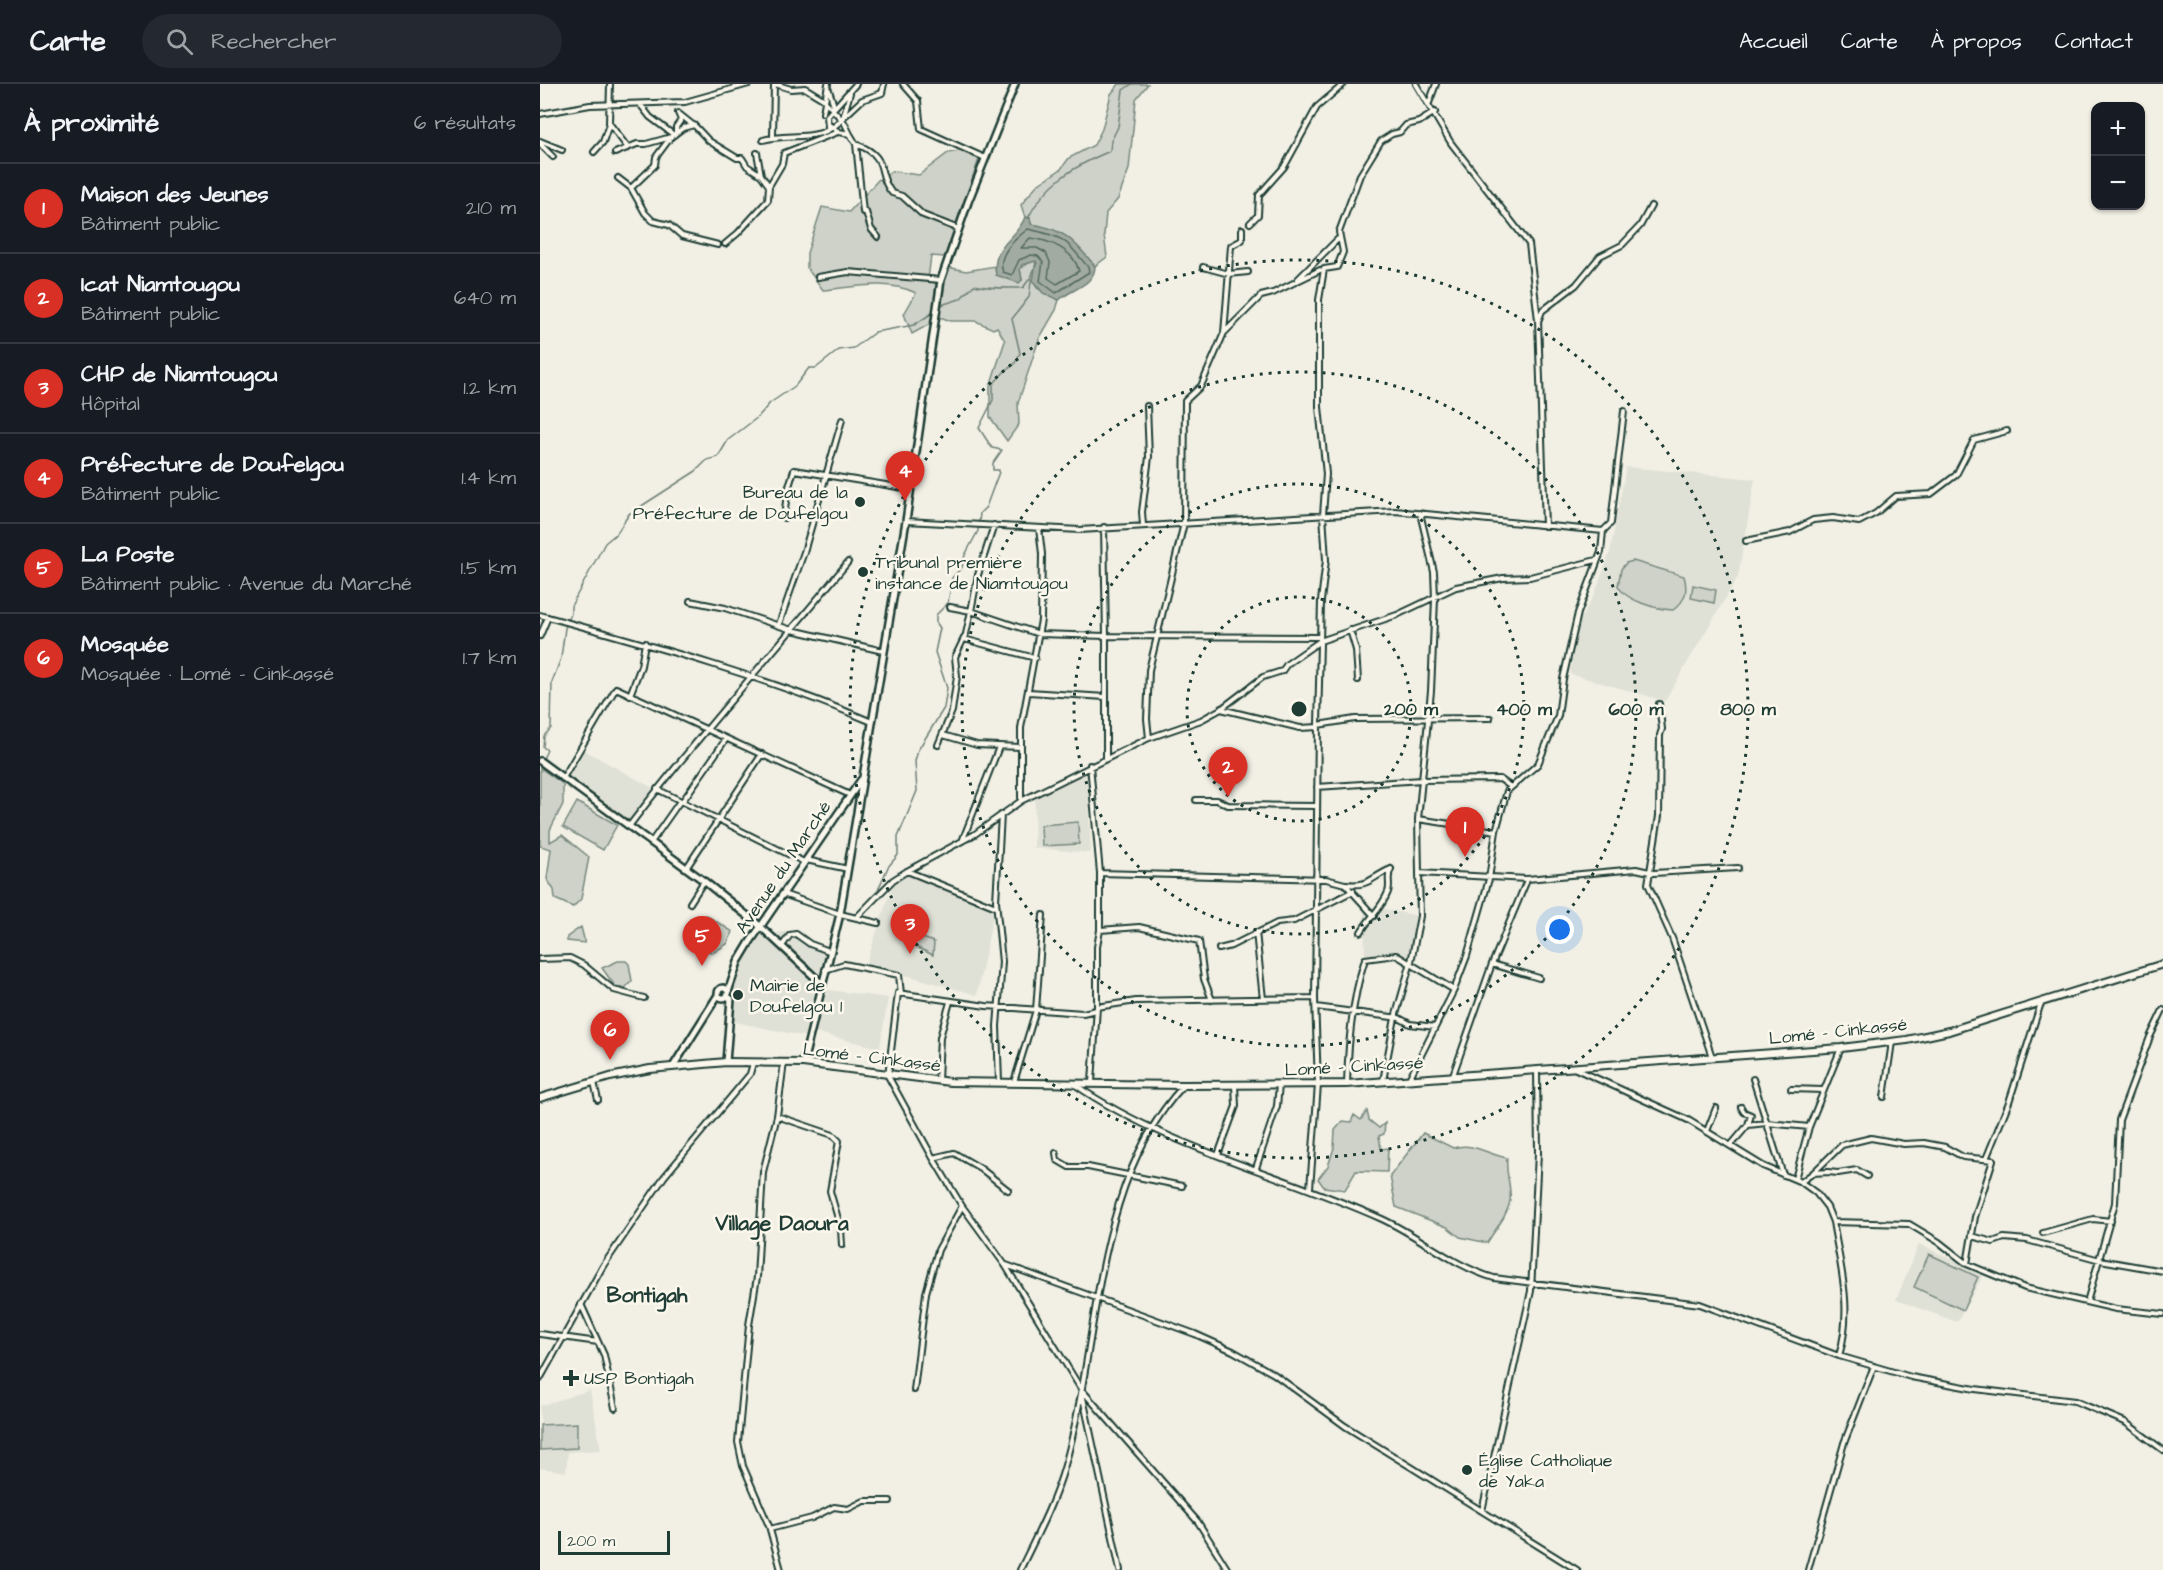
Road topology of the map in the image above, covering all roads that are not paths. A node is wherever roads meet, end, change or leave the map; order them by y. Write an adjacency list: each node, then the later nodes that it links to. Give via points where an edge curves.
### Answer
1 (610, 84): 15 (street)
2 (749, 84): 16 (street, via 685,102)
3 (775, 84): 14 (street, via 805,88); 32 (street)
4 (828, 84): 12 (street)
5 (856, 84): 13 (street)
6 (884, 84): 22 (street, via 882,93 862,100)
7 (903, 84): 42 (street, via 918,101 921,129)
8 (1015, 84): 42 (main road)
9 (1344, 84): 48 (street, via 1317,107 1284,167 1259,195 1258,215)
10 (1416, 84): 17 (street)
11 (1436, 84): 17 (street)
12 (829, 90): 14 (street); 18 (street)
13 (850, 93): 18 (street); 22 (street)
14 (826, 103): 18 (street); 20 (street)
15 (610, 104): 16 (street); 21 (street); 24 (street)
16 (640, 104): 31 (street)
17 (1429, 104): 19 (street)
18 (833, 107): 23 (street); 25 (street, via 827,116)
19 (1435, 112): 52 (street, via 1381,141 1360,175); 62 (street, via 1451,143 1528,244)
20 (824, 113)
21 (540, 114)
22 (845, 115): 23 (street)
23 (843, 121): 27 (street); 30 (street)
24 (609, 123): 36 (street); 38 (street, via 603,142)
25 (828, 124): 27 (street); 28 (street)
26 (693, 125): 31 (street); 31 (street, via 678,113 681,120); 43 (street, via 709,141 742,158)
27 (833, 126): 28 (street); 29 (street)
28 (828, 130): 32 (street, via 818,136)
29 (839, 132): 30 (street); 45 (street, via 784,153)
30 (850, 134): 35 (street)
31 (673, 136): 36 (street); 46 (street, via 656,157 652,169)
32 (773, 137): 33 (street)
33 (763, 140)
34 (540, 142): 37 (street); 41 (street)
35 (856, 144): 49 (street, via 877,157 892,193 902,196 923,215); 51 (street, via 863,212)
36 (628, 148): 39 (street)
37 (562, 150)
38 (594, 152)
39 (615, 153)
40 (757, 153): 43 (street)
41 (553, 157)
42 (985, 158): 49 (main road)
43 (761, 175): 45 (street)
44 (618, 178): 46 (street)
45 (769, 186): 53 (street, via 764,206)
46 (631, 188): 54 (street, via 653,221 669,225 682,236)
47 (1651, 206): 62 (street, via 1640,226 1622,245 1600,256 1588,273 1542,311)
48 (1250, 223)
49 (959, 228): 60 (main road)
50 (1242, 230): 58 (street, via 1242,240 1231,246)
51 (878, 237)
52 (1338, 238): 61 (street); 71 (street, via 1343,252 1337,267 1324,269 1319,300 1319,406 1326,474)
53 (725, 244)
54 (718, 245)
55 (1203, 267): 58 (street)
56 (1320, 270): 61 (street)
57 (1248, 272): 58 (street)
58 (1229, 273): 63 (street)
59 (819, 277): 60 (street, via 848,272)
60 (941, 280): 69 (main road)
61 (1296, 281): 63 (street, via 1261,296)
62 (1539, 320): 77 (street)
63 (1224, 333): 74 (street, via 1201,386 1185,401)
64 (1147, 406): 76 (street, via 1149,457)
65 (1624, 411): 80 (street, via 1611,523)
66 (843, 420): 68 (street)
67 (2007, 431): 81 (street, via 1974,440 1956,475 1931,494 1896,496 1859,522 1813,520 1790,532)
68 (827, 476): 69 (street); 72 (street, via 794,470); 90 (street)
69 (910, 489): 73 (main road)
70 (1420, 513): 71 (street); 77 (street); 84 (street, via 1434,572)
71 (1323, 515): 74 (street); 98 (street, via 1326,560)
72 (784, 519)
73 (906, 521): 75 (street); 100 (main road)
74 (1184, 523): 76 (street); 94 (street)
75 (994, 525): 79 (street); 87 (street)
76 (1143, 525): 78 (street)
77 (1545, 526): 80 (street)
78 (1104, 527): 79 (street); 96 (street)
79 (1039, 528): 93 (street)
80 (1603, 531): 82 (street)
81 (1746, 541)
82 (1596, 560): 84 (street, via 1530,577 1456,587); 128 (street, via 1578,613 1558,716 1538,764)
83 (848, 562): 91 (street)
84 (1435, 599): 92 (street); 110 (street)
85 (690, 601): 90 (street)
86 (950, 608): 87 (street)
87 (971, 611): 93 (street); 97 (street)
88 (540, 615): 89 (street)
89 (548, 617): 95 (street); 99 (street)
90 (779, 624): 91 (street)
91 (792, 630): 100 (street); 102 (street)
92 (1350, 630): 98 (street); 103 (street)
93 (1039, 634): 96 (street); 101 (street)
94 (1156, 635): 96 (street); 98 (street); 115 (street, via 1149,670)
95 (540, 636)
96 (1106, 636): 106 (street)
97 (964, 639): 101 (street); 114 (street, via 955,657 957,676 952,711)
98 (1320, 639): 108 (street, via 1282,671 1263,677); 112 (street)
99 (645, 643): 102 (street); 105 (street)
100 (883, 651): 111 (main road)
101 (1035, 658): 104 (street)
102 (751, 675): 111 (street); 113 (street)
103 (1358, 680)
104 (1029, 692): 106 (street); 119 (street)
105 (630, 695): 113 (street); 124 (street, via 616,688)
106 (1105, 697): 121 (street)
107 (1659, 704): 146 (street, via 1659,816)
108 (1221, 709): 112 (street, via 1300,728); 115 (street)
109 (1490, 718): 110 (street)
110 (1428, 719): 112 (street, via 1355,719); 126 (street)
111 (872, 722): 125 (main road)
112 (1318, 726): 127 (street)
113 (705, 729): 116 (street); 129 (street)
114 (943, 735): 117 (street); 118 (street)
115 (1149, 738): 121 (street)
116 (726, 739): 120 (street); 133 (street)
117 (938, 745)
118 (999, 747): 119 (street); 140 (street)
119 (1020, 747): 132 (street)
120 (762, 754): 130 (street); 137 (street)
121 (1106, 758): 123 (street)
122 (542, 763): 124 (main road)
123 (1090, 765): 132 (street); 148 (street)
124 (563, 778): 138 (main road)
125 (862, 779): 130 (main road, Avenue du Marché); 145 (main road)
126 (1422, 780): 127 (street); 128 (street, via 1500,779); 136 (street)
127 (1317, 787): 134 (street)
128 (1511, 787): 139 (street)
129 (657, 789): 133 (street); 138 (street)
130 (850, 795): 142 (main road, Avenue du Marché)
131 (1196, 800): 134 (street, via 1217,800 1228,805)
132 (1021, 801): 135 (street)
133 (681, 802): 137 (street); 141 (street)
134 (1317, 806): 150 (street)
135 (1001, 815): 140 (street); 158 (street)
136 (1418, 819): 139 (street); 149 (street)
137 (719, 820): 142 (street); 143 (street)
138 (630, 825): 141 (main road)
139 (1496, 831): 151 (street)
140 (963, 840): 147 (street)
141 (652, 841): 143 (main road)
142 (805, 861): 145 (street); 156 (main road, Avenue du Marché)
143 (687, 867): 153 (main road)
144 (1738, 868): 146 (street)
145 (848, 869): 160 (main road)
146 (1650, 870): 152 (street); 201 (street, via 1648,888 1672,938)
147 (906, 871): 158 (street); 163 (street)
148 (1100, 873): 150 (street); 166 (street)
149 (1419, 873): 151 (street); 173 (street, via 1420,916)
150 (1317, 879): 154 (street); 159 (street)
151 (1489, 879): 152 (street); 181 (street)
152 (1527, 879): 174 (street)
153 (704, 880): 157 (street); 165 (main road)
154 (1345, 884): 155 (street); 162 (street, via 1362,886 1391,869 1389,890)
155 (1353, 891): 159 (street); 162 (street)
156 (783, 894): 160 (street); 165 (main road, Avenue du Marché)
157 (690, 903)
158 (996, 907): 191 (street, via 1002,962)
159 (1317, 909): 167 (street, via 1294,921); 186 (street)
160 (840, 914): 163 (street); 171 (main road)
161 (1042, 915): 194 (street)
162 (1374, 916): 168 (street)
163 (857, 917): 164 (street)
164 (878, 923)
165 (760, 926): 169 (main road); 177 (main road, Avenue du Marché)
166 (1100, 930): 188 (street, via 1139,927 1199,941 1204,979); 193 (street)
167 (1256, 932): 170 (street); 187 (street)
168 (1360, 932)
169 (782, 946): 171 (street, via 790,935 796,934); 179 (main road)
170 (1219, 949)
171 (829, 951): 176 (main road)
172 (540, 959): 185 (street, via 570,958 614,990)
173 (1411, 962): 181 (street); 196 (street, via 1396,955 1365,959); 197 (street)
174 (1492, 963): 178 (street); 209 (street)
175 (2163, 964): 189 (highway, Lomé - Cinkassé)
176 (824, 971): 179 (main road); 183 (street, via 844,964 899,975)
177 (733, 973): 180 (main road, Avenue du Marché); 182 (main road, Avenue du Marché)
178 (1539, 978)
179 (821, 983): 205 (main road)
180 (721, 988): 182 (main road); 184 (main road, Avenue du Marché)
181 (1454, 990): 198 (street)
182 (728, 994): 184 (main road, via 722,999); 202 (main road, Avenue du Marché, via 731,999)
183 (901, 994): 190 (street); 210 (street, via 898,993)
184 (718, 995): 206 (main road)
185 (644, 998)
186 (1315, 998): 187 (street); 192 (street)
187 (1263, 999): 188 (street)
188 (1212, 1000): 193 (street, via 1136,1001)
189 (2042, 1000): 199 (highway, Lomé - Cinkassé, via 1948,1031); 242 (street)
190 (950, 1002): 191 (street); 213 (street, via 940,1037)
191 (999, 1005): 194 (street); 216 (street)
192 (1316, 1007): 196 (street); 224 (street)
193 (1097, 1009): 194 (street, via 1083,1013); 219 (street)
194 (1036, 1010): 217 (street)
195 (2163, 1010): 254 (street, via 2119,1120 2118,1171)
196 (1355, 1011): 197 (street); 220 (street)
197 (1395, 1018): 198 (street); 214 (street)
198 (1435, 1028): 211 (street)
199 (1892, 1042): 200 (highway, Lomé - Cinkassé); 227 (street)
200 (1841, 1048): 201 (highway, Lomé - Cinkassé); 226 (street)
201 (1712, 1057): 207 (highway, Lomé - Cinkassé)
202 (726, 1062): 203 (highway, Lomé - Cinkassé); 206 (highway, Lomé - Cinkassé)
203 (754, 1062): 204 (highway, Lomé - Cinkassé); 266 (street, via 750,1074 718,1115 664,1177)
204 (784, 1062): 205 (highway, Lomé - Cinkassé); 232 (street)
205 (803, 1063): 210 (highway, Lomé - Cinkassé)
206 (674, 1065): 215 (highway, Lomé - Cinkassé)
207 (1572, 1067): 208 (highway, Lomé - Cinkassé); 237 (street)
208 (1537, 1069): 209 (highway, Lomé - Cinkassé); 263 (street, via 1538,1153)
209 (1453, 1075): 211 (highway, Lomé - Cinkassé)
210 (888, 1076): 213 (highway, Lomé - Cinkassé); 241 (street)
211 (1409, 1079): 214 (highway, Lomé - Cinkassé)
212 (1753, 1079): 233 (street)
213 (938, 1081): 216 (highway, Lomé - Cinkassé)
214 (1383, 1081): 220 (highway, Lomé - Cinkassé)
215 (594, 1082): 228 (highway, Lomé - Cinkassé); 229 (street)
216 (999, 1082): 217 (highway, Lomé - Cinkassé)
217 (1014, 1083): 218 (highway, Lomé - Cinkassé)
218 (1072, 1083): 219 (highway, Lomé - Cinkassé); 236 (street)
219 (1092, 1083): 221 (highway, Lomé - Cinkassé)
220 (1347, 1084): 224 (highway, Lomé - Cinkassé)
221 (1184, 1085): 222 (highway, Lomé - Cinkassé); 236 (street)
222 (1235, 1085): 223 (highway, Lomé - Cinkassé); 240 (street, via 1236,1106)
223 (1280, 1085): 224 (highway, Lomé - Cinkassé); 243 (street)
224 (1318, 1085): 251 (street)
225 (1791, 1089): 226 (street)
226 (1823, 1090): 235 (street)
227 (1884, 1097)
228 (540, 1098)
229 (598, 1100)
230 (1741, 1107): 234 (street, via 1751,1115)
231 (1716, 1108): 237 (street)
232 (777, 1116): 258 (street, via 833,1135 839,1141 830,1191); 280 (street, via 763,1172 757,1277 738,1442 743,1466)
233 (1767, 1123): 234 (street); 235 (street); 246 (street)
234 (1748, 1125): 238 (street)
235 (1809, 1127): 248 (street)
236 (1153, 1128): 240 (street); 245 (street)
237 (1707, 1131): 238 (street)
238 (1731, 1145): 246 (street)
239 (1056, 1153): 245 (street, via 1063,1165)
240 (1218, 1155): 243 (street)
241 (933, 1158): 252 (street, via 954,1153); 253 (street)
242 (1986, 1159): 244 (street, via 1963,1157 1945,1147 1924,1143 1871,1138 1842,1145); 257 (street, via 1993,1160)
243 (1256, 1168): 251 (street)
244 (1813, 1173): 247 (street, via 1857,1170); 249 (street)
245 (1129, 1176): 250 (street); 264 (street, via 1119,1200)
246 (1783, 1176): 248 (street)
247 (1867, 1176)
248 (1795, 1179): 249 (street)
249 (1802, 1182): 255 (street, via 1827,1207)
250 (1182, 1186)
251 (1310, 1188): 263 (street, via 1385,1221 1476,1273)
252 (1008, 1190)
253 (962, 1206): 260 (street); 275 (street, via 938,1250 926,1293)
254 (2111, 1221): 256 (street, via 2092,1219); 259 (street)
255 (1833, 1222): 261 (street, via 1909,1224); 271 (street, via 1847,1303 1846,1332)
256 (2043, 1233)
257 (1972, 1236): 259 (street, via 1992,1242 2004,1238 2027,1240); 261 (street)
258 (842, 1245)
259 (2100, 1260): 262 (street); 265 (street)
260 (1005, 1264): 264 (street); 274 (street)
261 (1967, 1264): 265 (street, via 2025,1288)
262 (2163, 1271)
263 (1530, 1282): 271 (street, via 1700,1304); 279 (street)
264 (1097, 1300): 274 (street); 279 (street, via 1195,1334 1264,1368 1345,1426)
265 (2087, 1302): 267 (street)
266 (581, 1303): 269 (street); 270 (street)
267 (2163, 1314)
268 (540, 1334): 269 (street)
269 (563, 1338): 270 (street); 273 (street)
270 (598, 1342): 276 (street)
271 (1839, 1356): 272 (street)
272 (1874, 1366): 277 (street, via 1975,1389 2075,1401 2124,1422); 286 (street, via 1844,1443)
273 (540, 1379)
274 (1081, 1389): 282 (street, via 1065,1466); 283 (street); 284 (street, via 1197,1522)
275 (914, 1390)
276 (615, 1408)
277 (2163, 1450)
278 (890, 1501): 280 (street, via 864,1501 848,1509 834,1507 812,1518)
279 (1482, 1511): 285 (street)
280 (770, 1529): 281 (street)
281 (781, 1570)
282 (1020, 1570)
283 (1120, 1570)
284 (1228, 1570)
285 (1577, 1570)
286 (1808, 1570)

